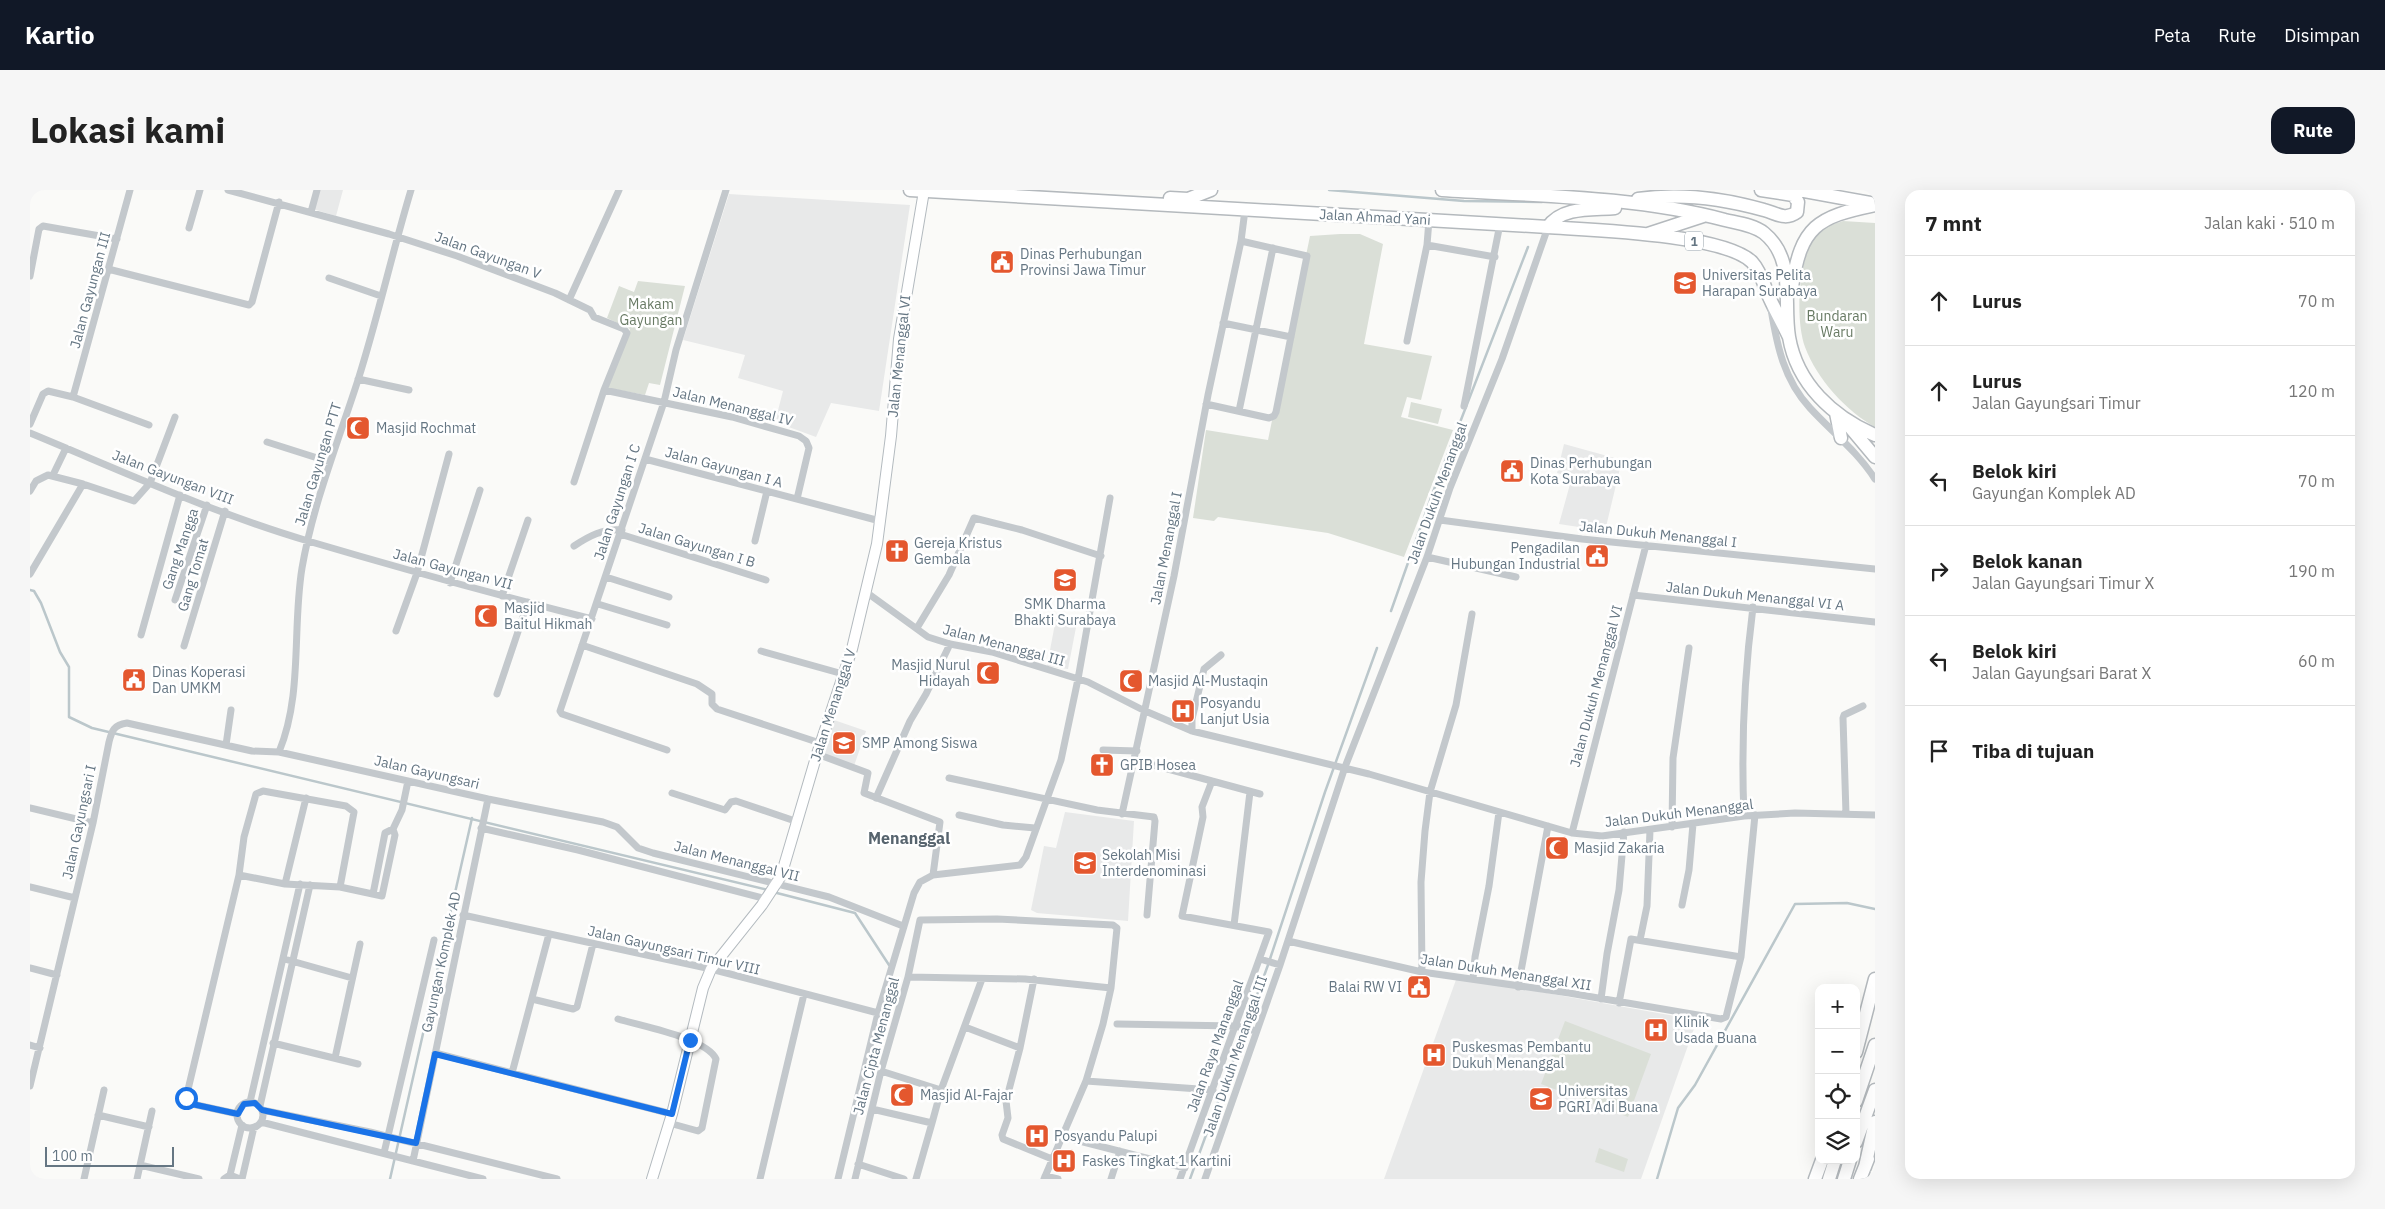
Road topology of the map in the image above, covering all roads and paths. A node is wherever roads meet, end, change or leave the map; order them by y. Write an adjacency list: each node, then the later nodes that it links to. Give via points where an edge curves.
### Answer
1 (130, 190): 28 (street, Jalan Gayungan III)
2 (200, 190): 25 (street)
3 (228, 190): 15 (street, Jalan Gayungan V)
4 (317, 190): 20 (street)
5 (411, 190): 27 (street, Jalan Gayungan PTT)
6 (619, 190): 38 (street)
7 (726, 190): 49 (street, Jalan Gayungan I C, via 676,350)
8 (910, 190): 13 (highway, Jalan Ahmad Yani / 1)
9 (1211, 190): 14 (highway, via 1188,199 1098,195)
10 (1442, 190): 16 (highway, 1)
11 (1761, 190): 16 (highway, via 1793,195 1798,202 1796,212 1783,217 1749,206 1676,196)
12 (1799, 190): 18 (highway, 1)
13 (924, 191): 14 (highway, Jalan Ahmad Yani / 1); 81 (street, Jalan Menanggal VI, via 898,339 891,436)
14 (1086, 201): 19 (highway, Jalan Ahmad Yani / 1)
15 (278, 202): 20 (street, Jalan Gayungan V); 33 (street, via 249,305)
16 (1623, 202): 17 (highway, 1)
17 (1647, 204): 21 (highway, 1); 24 (highway, via 1568,212)
18 (1875, 204): 39 (highway, 1, via 1828,217 1810,232 1795,267)
19 (1245, 210): 22 (highway, Jalan Ahmad Yani / 1); 29 (street, Jalan Menanggal I)
20 (311, 212): 27 (street, Jalan Gayungan V)
21 (1705, 215): 26 (highway); 39 (highway, 1, via 1750,226 1772,241 1785,266)
22 (1429, 220): 23 (highway, Jalan Ahmad Yani / 1); 30 (street)
23 (1500, 224): 24 (highway, Jalan Ahmad Yani / 1); 32 (street)
24 (1548, 227): 26 (highway, Jalan Ahmad Yani / 1); 80 (street, Jalan Dukuh Menanggal)
25 (190, 228)
26 (1645, 234): 37 (highway, Jalan Ahmad Yani / 1, via 1732,249 1747,258 1759,272)
27 (397, 237): 36 (street, Jalan Gayungan PTT); 38 (street, Jalan Gayungan V, via 457,256)
28 (117, 239): 33 (street, Jalan Gayungan III); 34 (street, via 43,226 39,229)
29 (1241, 241): 31 (street); 40 (street, Jalan Menanggal I)
30 (1427, 245): 32 (street); 44 (street)
31 (1273, 248): 41 (street); 42 (street, via 1307,256)
32 (1495, 258): 51 (street)
33 (108, 269): 48 (street, Jalan Gayungan III)
34 (30, 276)
35 (329, 278): 36 (street)
36 (381, 296): 45 (street, Jalan Gayungan PTT)
37 (1769, 298): 43 (highway, Jalan Ahmad Yani / 1); 59 (street, via 1778,351 1788,375 1810,408)
38 (569, 300): 47 (street, Jalan Gayungan V, via 626,331)
39 (1788, 314): 43 (highway, 1)
40 (1223, 324): 41 (street); 50 (street, Jalan Menanggal I)
41 (1256, 330): 42 (street); 52 (street)
42 (1291, 336): 52 (street, via 1274,416 1269,418)
43 (1789, 337): 53 (highway, 1, via 1803,374 1823,402)
44 (1407, 341)
45 (358, 379): 46 (street); 65 (street, Jalan Gayungan PTT)
46 (408, 390)
47 (604, 390): 49 (street, Jalan Menanggal IV); 68 (street)
48 (73, 397): 55 (street, via 45,392); 56 (street)
49 (664, 402): 64 (street, Jalan Gayungan I C); 76 (street, Jalan Menanggal IV, via 732,417 799,436 806,441 809,448)
50 (1206, 404): 52 (street); 122 (street, Jalan Menanggal I, via 1174,576)
51 (1464, 406)
52 (1239, 411)
53 (1839, 416): 58 (highway, 1); 59 (highway); 63 (highway)
54 (175, 417): 69 (street)
55 (30, 424)
56 (149, 425)
57 (30, 433): 61 (street, Jalan Gayungan VIII)
58 (1875, 435)
59 (1841, 438): 67 (street)
60 (267, 442): 65 (street)
61 (66, 448): 66 (street); 69 (street, Jalan Gayungan VIII)
62 (449, 454): 90 (street)
63 (1875, 457)
64 (644, 459): 73 (street, Jalan Gayungan I A); 82 (street, Jalan Gayungan I C)
65 (330, 462): 83 (street, Jalan Gayungan PTT)
66 (53, 475): 70 (street); 72 (street, via 42,476)
67 (1875, 479)
68 (574, 482)
69 (150, 483): 70 (street, via 132,501); 74 (street, Jalan Gayungan VIII)
70 (83, 484): 91 (street)
71 (480, 490): 95 (street)
72 (30, 491)
73 (767, 492): 76 (street, Jalan Gayungan I A); 84 (street)
74 (180, 495): 77 (street, Jalan Gayungan VIII); 110 (street)
75 (1110, 498): 87 (street)
76 (797, 499): 81 (street)
77 (207, 505): 78 (street, Jalan Gayungan VIII); 100 (street, Gang Mangga)
78 (225, 511): 83 (street, Jalan Gayungan VIII); 113 (street, Gang Tomat)
79 (528, 520): 98 (street)
80 (1440, 520): 86 (street, Jalan Dukuh Menanggal I); 88 (street, Jalan Dukuh Menanggal)
81 (880, 521): 96 (street, Jalan Menanggal V)
82 (621, 532): 85 (street, via 611,529); 92 (street, Jalan Gayungan I C); 94 (street, Jalan Gayungan I B)
83 (308, 541): 90 (street, Jalan Gayungan VII); 129 (street, Jalan Gayungan PTT, via 302,570 291,706 287,732)
84 (755, 541)
85 (574, 546)
86 (1646, 546): 89 (street, Jalan Dukuh Menanggal I); 97 (street, Jalan Dukuh Menanggal VI)
87 (1101, 556): 108 (street, via 1013,527 974,518 949,575); 118 (street)
88 (1427, 557): 93 (street); 132 (street, Jalan Dukuh Menanggal)
89 (1875, 569)
90 (417, 573): 95 (street, Jalan Gayungan VII); 109 (street)
91 (30, 574)
92 (606, 577): 99 (street); 102 (street, Jalan Gayungan I C)
93 (1516, 577)
94 (766, 580)
95 (450, 583): 98 (street, Jalan Gayungan VII)
96 (866, 592): 108 (street, Jalan Menanggal III); 117 (street, Jalan Menanggal V)
97 (1633, 595): 103 (street, Jalan Dukuh Menanggal VI A); 162 (street, Jalan Dukuh Menanggal VI)
98 (502, 596): 101 (street, Jalan Gayungan VII)
99 (669, 597)
100 (175, 600)
101 (528, 602): 105 (street, Jalan Gayungan VII); 119 (street)
102 (598, 604): 105 (street, Jalan Gayungan I C); 107 (street)
103 (1754, 607): 106 (street, Jalan Dukuh Menanggal VI A); 152 (street, via 1743,706)
104 (1472, 614): 137 (street, via 1456,705)
105 (592, 618): 112 (street, Jalan Gayungan I C)
106 (1875, 622)
107 (667, 625)
108 (917, 628): 111 (street, Jalan Menanggal III, via 928,637)
109 (396, 631)
110 (141, 635)
111 (950, 644): 118 (street, Jalan Menanggal III, via 992,652); 141 (street, via 910,721)
112 (582, 645): 124 (street, via 697,684 712,694 712,704 717,709); 126 (street, Jalan Gayungan I C, via 560,712)
113 (184, 646)
114 (1689, 648): 157 (street, via 1673,758)
115 (761, 651): 117 (street)
116 (1221, 655): 123 (street, via 1204,669)
117 (843, 674): 124 (street, Jalan Menanggal V)
118 (1078, 679): 122 (street, Jalan Menanggal III); 143 (street, via 1061,760)
119 (497, 694)
120 (1863, 706): 147 (street, via 1843,717)
121 (231, 710): 125 (street)
122 (1143, 710): 123 (street, Jalan Menanggal III); 128 (street, Jalan Menanggal I)
123 (1192, 730): 132 (street, Jalan Menanggal III)
124 (820, 743): 130 (street, Jalan Menanggal V)
125 (226, 745): 129 (street, Jalan Gayungsari I); 154 (street, Jalan Gayungsari I, via 127,724 116,726 109,742)
126 (667, 750)
127 (1104, 750): 128 (street)
128 (1137, 751): 131 (street, Jalan Menanggal I)
129 (279, 752): 134 (street, Jalan Gayungsari)
130 (817, 754): 141 (street, via 868,773 863,792); 153 (street, Jalan Menanggal V)
131 (1135, 760): 135 (street); 146 (street, Jalan Menanggal I)
132 (1345, 767): 137 (street, Jalan Dukuh Menanggal); 180 (street, Jalan Dukuh Menanggal)
133 (949, 778): 143 (street)
134 (408, 781): 142 (street, Jalan Gayungsari); 169 (street, via 402,810 393,829 395,836 382,896)
135 (1212, 781): 136 (street); 175 (street, via 1202,807 1203,817 1182,916)
136 (1250, 792): 139 (street); 175 (street)
137 (1430, 792): 145 (street, Jalan Dukuh Menanggal); 190 (street, via 1422,859)
138 (672, 793): 153 (street, via 725,810 736,801)
139 (1260, 794)
140 (306, 798): 163 (street, via 263,790 256,794 244,837); 165 (street); 169 (street, via 346,806 354,812)
141 (876, 798): 164 (street, via 940,822)
142 (488, 799): 148 (street, Jalan Gayungsari); 156 (street, Gayungan Komplek AD)
143 (1046, 800): 146 (street); 158 (street)
144 (30, 808): 154 (street)
145 (1499, 812): 159 (street, Jalan Dukuh Menanggal); 196 (street)
146 (1122, 814): 173 (street, via 1152,816 1155,820)
147 (1846, 814): 150 (street, Jalan Dukuh Menanggal); 151 (street, Jalan Dukuh Menanggal)
148 (570, 815): 170 (street, Jalan Menanggal VII, via 610,824 632,844 653,853)
149 (959, 815): 158 (street)
150 (1755, 815): 152 (street, Jalan Dukuh Menanggal); 183 (street)
151 (1875, 815)
152 (1744, 816): 155 (street, Jalan Dukuh Menanggal)
153 (798, 822): 170 (street, Jalan Menanggal V, via 786,863)
154 (94, 823): 171 (street, Jalan Gayungsari I)
155 (1693, 824): 157 (street, Jalan Dukuh Menanggal); 172 (street)
156 (481, 826): 170 (street); 174 (street, Gayungan Komplek AD)
157 (1672, 827): 160 (street, Jalan Dukuh Menanggal)
158 (1035, 828): 164 (street, via 1026,857 1020,865)
159 (1548, 828): 162 (street, Jalan Dukuh Menanggal); 198 (street)
160 (1650, 830): 161 (street, Jalan Dukuh Menanggal); 179 (street, via 1647,906)
161 (1624, 832): 162 (street, Jalan Dukuh Menanggal, via 1602,836); 203 (street, via 1619,890)
162 (1572, 833)
163 (239, 875): 165 (street); 234 (street, via 186,1098 192,1104)
164 (933, 875): 176 (street, via 920,882)
165 (285, 884): 166 (street)
166 (300, 884): 167 (street); 184 (street)
167 (310, 885): 169 (street); 186 (street)
168 (30, 887): 171 (street)
169 (340, 887)
170 (772, 891): 176 (street, Jalan Menanggal VII, via 829,897); 189 (street, Jalan Menanggal V)
171 (75, 898): 191 (street, Jalan Gayungsari I)
172 (1682, 906)
173 (1147, 915)
174 (463, 916): 177 (street, Jalan Gayungsari Timur VIII); 218 (street, Gayungan Komplek AD)
175 (1234, 925): 185 (street, Jalan Raya Mananggal, via 1270,932)
176 (903, 926): 205 (street)
177 (550, 934): 182 (street, Jalan Gayungsari Timur VIII); 202 (street)
178 (434, 940): 245 (street)
179 (1640, 940): 183 (street); 204 (street, via 1631,939)
180 (1288, 941): 187 (street, Jalan Dukuh Menanggal III); 190 (street, Jalan Dukuh Menanggal XII)
181 (360, 944): 193 (street)
182 (593, 944): 189 (street, Jalan Gayungsari Timur VIII); 202 (street, via 577,1007 573,1009)
183 (1741, 958): 204 (street, Jalan Dukuh Menanggal XII, via 1731,1006 1726,1017 1721,1019)
184 (283, 959): 186 (street); 230 (street)
185 (1262, 960): 187 (street); 208 (street, Jalan Raya Mananggal)
186 (292, 961): 193 (street); 213 (street)
187 (1279, 965): 210 (street, Jalan Dukuh Menanggal III)
188 (30, 968): 191 (street)
189 (711, 969): 201 (street, Jalan Gayungsari Timur VIII); 212 (street, Jalan Menanggal V, via 698,1003)
190 (1422, 972): 196 (street, Jalan Dukuh Menanggal XII)
191 (57, 975): 216 (street, Jalan Gayungsari I)
192 (908, 977): 194 (street); 199 (street, Jalan Cipta Menanggal, via 920,920 997,919 1114,925 1117,928); 221 (street, Jalan Cipta Menanggal)
193 (352, 978): 219 (street)
194 (982, 979): 195 (street); 209 (street)
195 (1034, 979): 199 (street); 217 (street)
196 (1473, 979): 198 (street, Jalan Dukuh Menanggal XII)
197 (1875, 979): 200 (highway)
198 (1518, 987): 203 (street, Jalan Dukuh Menanggal XII)
199 (1111, 988): 223 (street)
200 (1873, 992): 211 (highway)
201 (804, 994): 205 (street, Jalan Gayungsari Timur VIII); 268 (street)
202 (532, 999): 222 (street)
203 (1601, 999): 204 (street, Jalan Dukuh Menanggal XII)
204 (1619, 1003)
205 (878, 1013): 269 (street)
206 (618, 1019): 212 (street)
207 (1117, 1024): 208 (street)
208 (1236, 1026): 210 (street); 228 (street, Jalan Raya Mananggal)
209 (965, 1027): 217 (street); 227 (street)
210 (1255, 1031): 276 (street, Jalan Dukuh Menanggal III)
211 (1860, 1038)
212 (690, 1040): 236 (street, Jalan Menanggal V); 236 (street, via 709,1049 716,1059 702,1128 698,1130)
213 (273, 1043): 219 (street); 231 (street)
214 (30, 1045): 216 (street)
215 (1875, 1045): 225 (highway)
216 (40, 1048): 224 (street, Jalan Gayungsari I)
217 (1020, 1048): 250 (street, via 1007,1097 1008,1118 1002,1138)
218 (435, 1054): 222 (street); 246 (street, Gayungan Komplek AD)
219 (335, 1058): 220 (street)
220 (358, 1064)
221 (881, 1071): 227 (street); 232 (street, Jalan Cipta Menanggal)
222 (512, 1073): 236 (street)
223 (1086, 1081): 228 (street); 244 (street)
224 (30, 1086)
225 (1860, 1089)
226 (104, 1090): 235 (street)
227 (941, 1090): 239 (street)
228 (1213, 1090): 257 (street, Jalan Raya Mananggal)
229 (1875, 1090): 243 (highway)
230 (250, 1102): 231 (street); 234 (street, via 244,1104)
231 (261, 1108): 237 (street); 245 (street)
232 (872, 1109): 239 (street); 252 (street, Jalan Cipta Menanggal)
233 (152, 1111): 241 (street)
234 (238, 1114): 240 (street)
235 (98, 1115): 241 (street); 261 (street)
236 (671, 1119): 267 (street, Jalan Menanggal V)
237 (261, 1122): 242 (street); 249 (street)
238 (1875, 1122): 258 (highway)
239 (932, 1124): 272 (street)
240 (242, 1125): 242 (street); 259 (street)
241 (149, 1127): 256 (street)
242 (254, 1127): 264 (street)
243 (1860, 1131)
244 (1060, 1136): 248 (street); 250 (street)
245 (391, 1137): 246 (street); 249 (street)
246 (413, 1142): 251 (street, Gayungan Komplek AD); 266 (street)
247 (1875, 1143): 258 (highway)
248 (1120, 1151): 257 (street); 274 (street)
249 (386, 1154): 251 (street)
250 (1052, 1159): 260 (street)
251 (409, 1160): 265 (street)
252 (858, 1164): 270 (street, Jalan Cipta Menanggal); 271 (street)
253 (1821, 1164): 277 (highway)
254 (1834, 1164): 278 (highway)
255 (1849, 1164): 279 (highway)
256 (140, 1165): 262 (street); 263 (street)
257 (1185, 1168): 275 (street, Jalan Raya Mananggal)
258 (1863, 1173)
259 (227, 1177): 264 (street)
260 (1044, 1177): 273 (street)
261 (84, 1179)
262 (137, 1179)
263 (199, 1179)
264 (241, 1179)
265 (483, 1179)
266 (557, 1179)
267 (652, 1179)
268 (760, 1179)
269 (838, 1179)
270 (855, 1179)
271 (904, 1179)
272 (916, 1179)
273 (1058, 1179)
274 (1112, 1179)
275 (1180, 1179)
276 (1205, 1179)
277 (1815, 1179)
278 (1829, 1179)
279 (1844, 1179)

